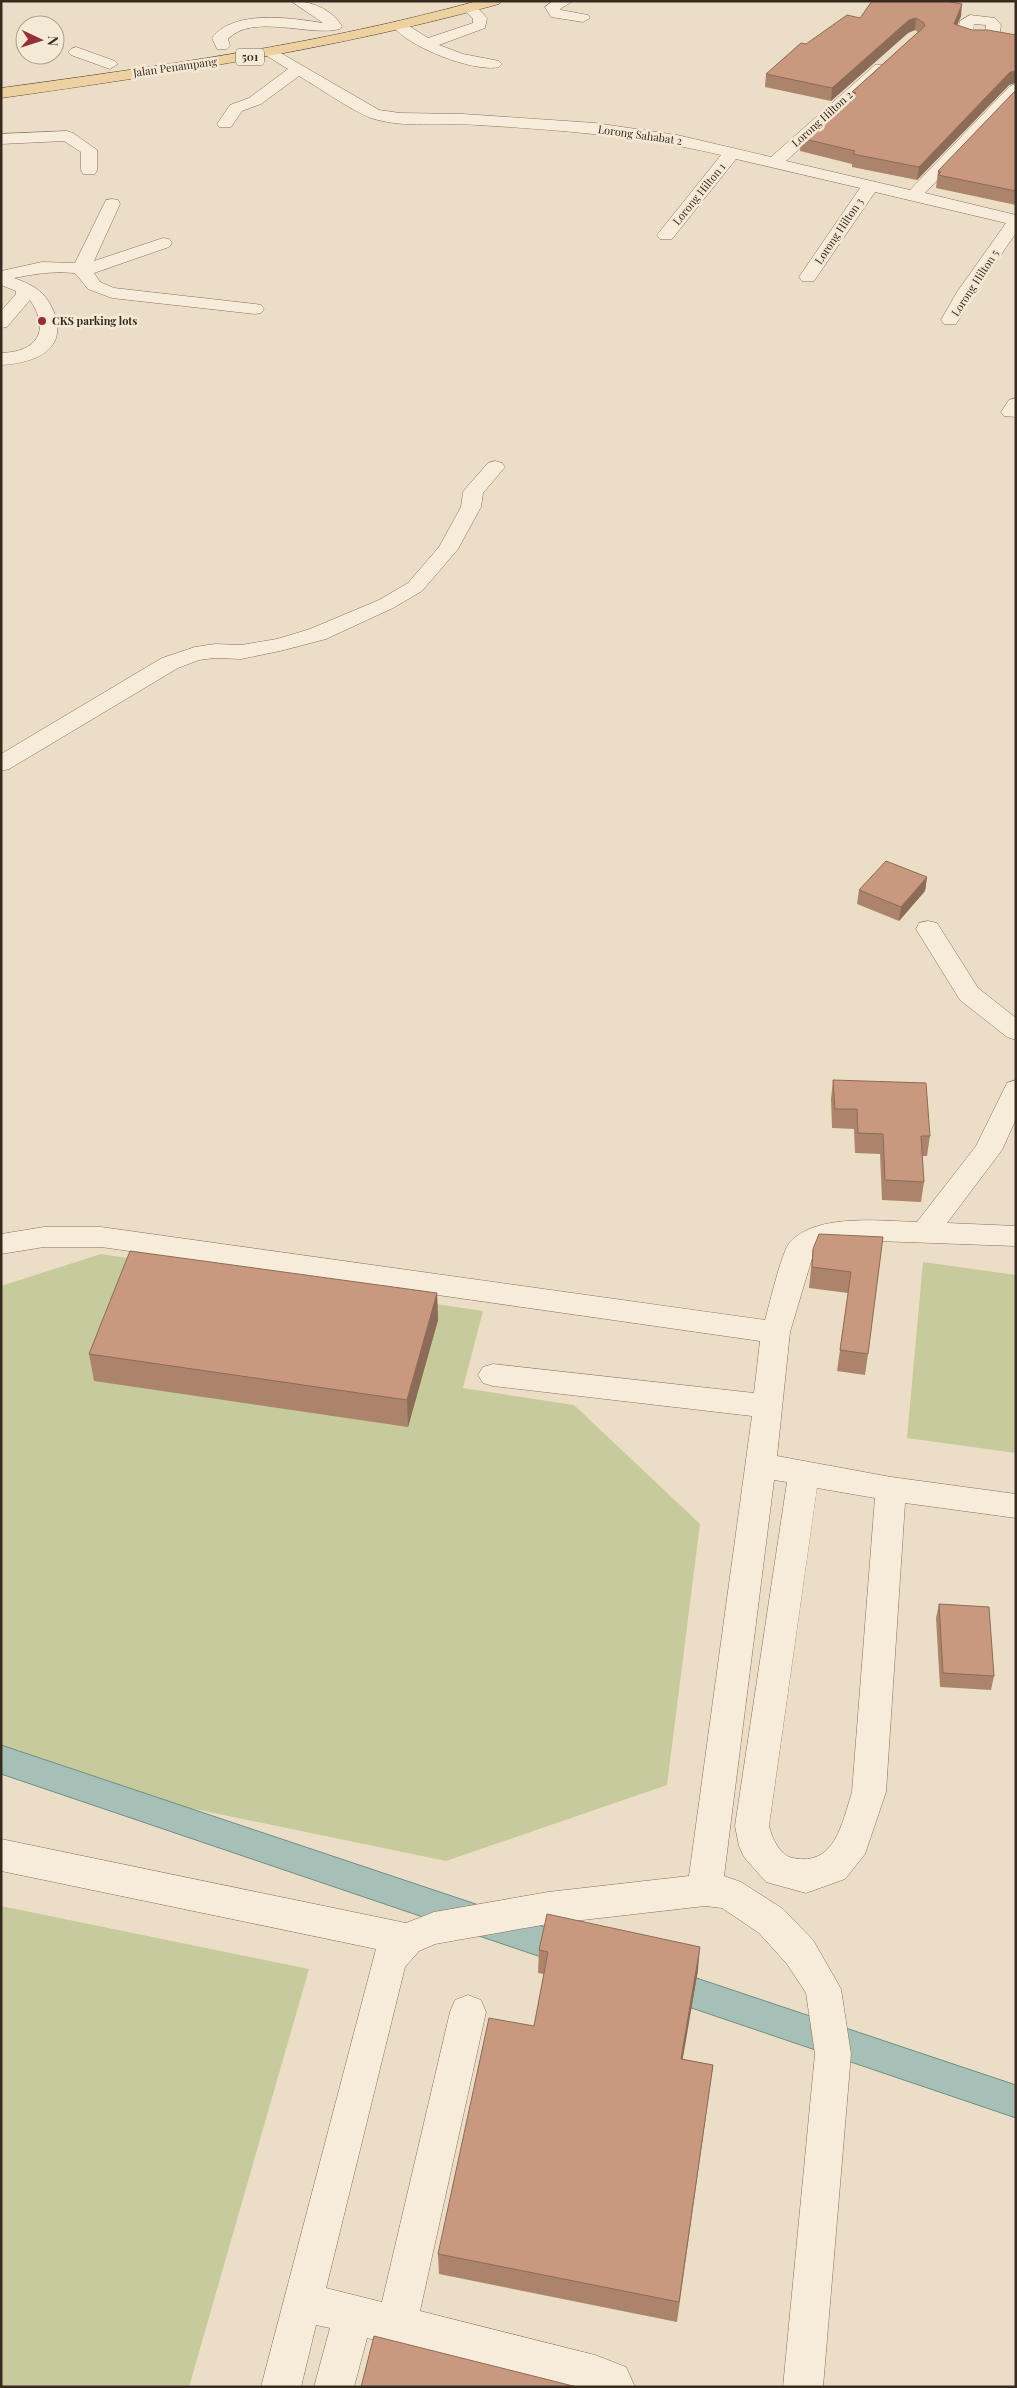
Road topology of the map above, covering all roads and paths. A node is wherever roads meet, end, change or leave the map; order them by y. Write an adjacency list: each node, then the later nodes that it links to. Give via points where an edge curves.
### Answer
1 (298, 1): 7 (street, via 321,14)
2 (437, 1): 7 (main road, Jalan Penampang / 501)
3 (494, 1): 5 (main road, Jalan Penampang / 501)
4 (566, 1): 6 (street, via 552,7 556,14)
5 (470, 8): 8 (main road, Jalan Penampang / 501); 9 (street, via 480,18 480,25)
6 (583, 18)
7 (330, 27): 13 (main road, Jalan Penampang / 501)
8 (401, 27): 9 (street); 11 (main road, Jalan Penampang / 501)
9 (426, 44): 14 (street, via 467,61)
10 (76, 52): 13 (street)
11 (272, 53): 15 (street, Lorong Sahabat 2); 18 (main road, Jalan Penampang / 501)
12 (890, 59): 22 (street, Lorong Hilton 2)
13 (110, 64): 16 (main road, Jalan Penampang / 501)
14 (494, 64)
15 (298, 69): 19 (street, via 255,101 236,108); 21 (street, Lorong Sahabat 2, via 375,114 389,117 596,128 677,140)
16 (1, 80)
17 (1016, 89): 25 (street)
18 (1, 92)
19 (225, 124)
20 (1, 139): 23 (street, via 67,136 89,150)
21 (732, 153): 22 (street, Lorong Sahabat 2); 28 (street, Lorong Hilton 1)
22 (775, 162): 24 (street, Lorong Sahabat 2)
23 (89, 170)
24 (870, 186): 25 (street, Lorong Sahabat 2); 32 (street, Lorong Hilton 3)
25 (913, 196): 27 (street, Lorong Sahabat 2)
26 (112, 204): 30 (street)
27 (1016, 220): 36 (street, Lorong Hilton 5)
28 (666, 235)
29 (163, 243): 30 (street)
30 (83, 270): 31 (street, via 46,266); 35 (street, via 86,280 112,293)
31 (1, 276)
32 (808, 277)
33 (1, 281): 34 (street, via 14,282)
34 (24, 288): 37 (street, via 25,295); 38 (street, via 36,293 43,302 49,336 41,347)
35 (255, 309)
36 (950, 320)
37 (4, 321): 38 (street)
38 (21, 355): 39 (street)
39 (1, 359)
40 (495, 466): 41 (street, via 473,492 471,507 448,549 415,587 379,608 318,634 280,645 195,654 170,663)
41 (1, 764)
42 (928, 929): 43 (street, via 969,994)
43 (1016, 1030)
44 (1016, 1089): 45 (street, via 988,1150)
45 (924, 1233): 46 (street); 48 (street, via 835,1232 815,1238 800,1250)
46 (1016, 1236)
47 (1, 1244): 48 (street, via 44,1237 102,1237)
48 (776, 1332): 50 (street)
49 (493, 1375): 50 (street)
50 (766, 1406): 51 (street)
51 (761, 1465): 52 (street); 56 (street)
52 (804, 1473): 53 (street); 53 (street, via 752,1826 756,1846 778,1871 806,1877 833,1868 854,1843 869,1792)
53 (891, 1489): 54 (street)
54 (1016, 1506)
55 (1, 1855): 57 (street)
56 (706, 1890): 57 (street, via 548,1908 434,1928); 65 (street, via 729,1893 771,1921 800,1952 823,1989 833,2054)
57 (406, 1939): 59 (street, via 389,1959)
58 (468, 2012): 61 (street)
59 (304, 2302): 60 (street); 62 (street)
60 (354, 2314): 61 (street); 63 (street)
61 (397, 2324): 64 (street, via 595,2375 612,2382)
62 (281, 2387)
63 (334, 2387)
64 (615, 2387)
65 (804, 2387)

